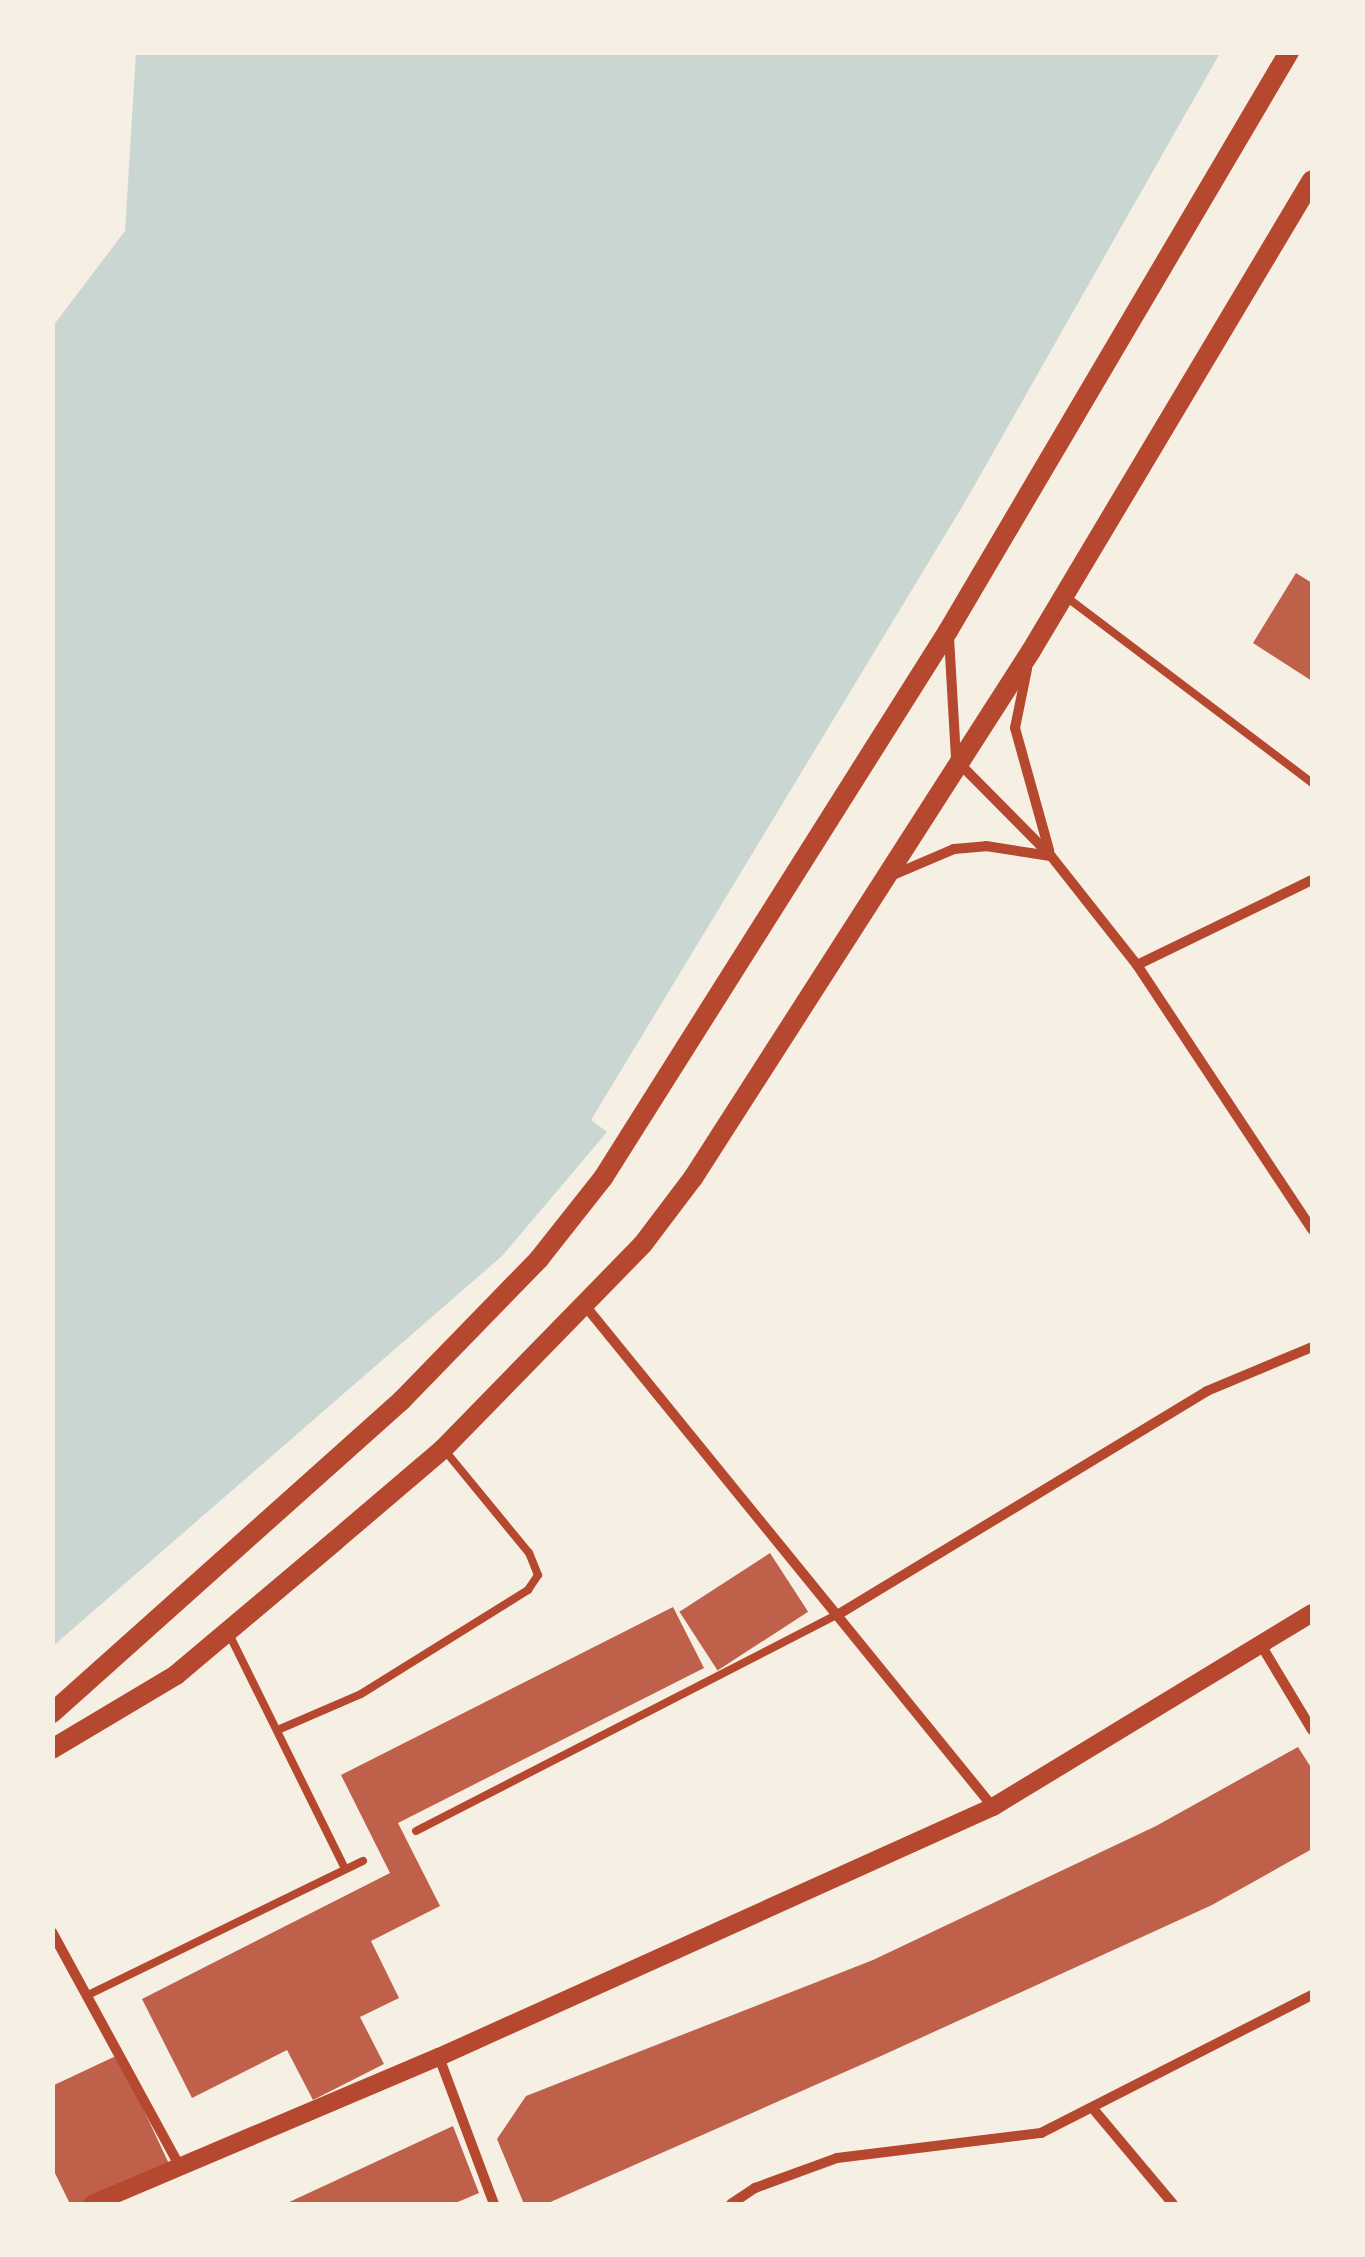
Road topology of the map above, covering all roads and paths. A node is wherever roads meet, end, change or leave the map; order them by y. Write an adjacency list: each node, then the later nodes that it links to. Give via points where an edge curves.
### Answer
1 (1289, 52): 4 (main road)
2 (1312, 180): 3 (main road)
3 (1063, 595): 5 (main road); 7 (lane)
4 (948, 632): 6 (street); 20 (main road, via 603,1178 539,1259 388,1413)
5 (1031, 651): 6 (main road); 8 (street, via 1015,728)
6 (956, 760): 8 (street); 9 (main road)
7 (1312, 783)
8 (1050, 856): 9 (street, via 986,846 954,849); 11 (street)
9 (883, 879): 13 (main road, via 693,1178)
10 (1312, 880): 11 (street)
11 (1138, 965): 12 (street)
12 (1312, 1229)
13 (587, 1308): 15 (main road); 17 (street)
14 (1312, 1347): 17 (street, via 1207,1391)
15 (443, 1448): 18 (main road); 21 (lane, via 529,1553 538,1575 528,1590 362,1694)
16 (1312, 1613): 19 (street)
17 (839, 1614): 24 (street); 25 (lane)
18 (228, 1632): 21 (lane); 23 (main road, via 131,1708)
19 (1262, 1645): 22 (street); 24 (street)
20 (52, 1713)
21 (280, 1728): 27 (lane)
22 (1312, 1730)
23 (52, 1749)
24 (992, 1807): 31 (street)
25 (416, 1831)
26 (363, 1861): 27 (lane)
27 (344, 1867): 30 (lane)
28 (52, 1932): 30 (street)
29 (1312, 1994): 32 (street)
30 (88, 1995): 33 (street)
31 (439, 2057): 33 (street); 35 (street)
32 (1095, 2111): 36 (street, via 1041,2133 837,2158 755,2188); 37 (street)
33 (180, 2167): 34 (street)
34 (92, 2204)
35 (494, 2204)
36 (731, 2204)
37 (1172, 2204)

